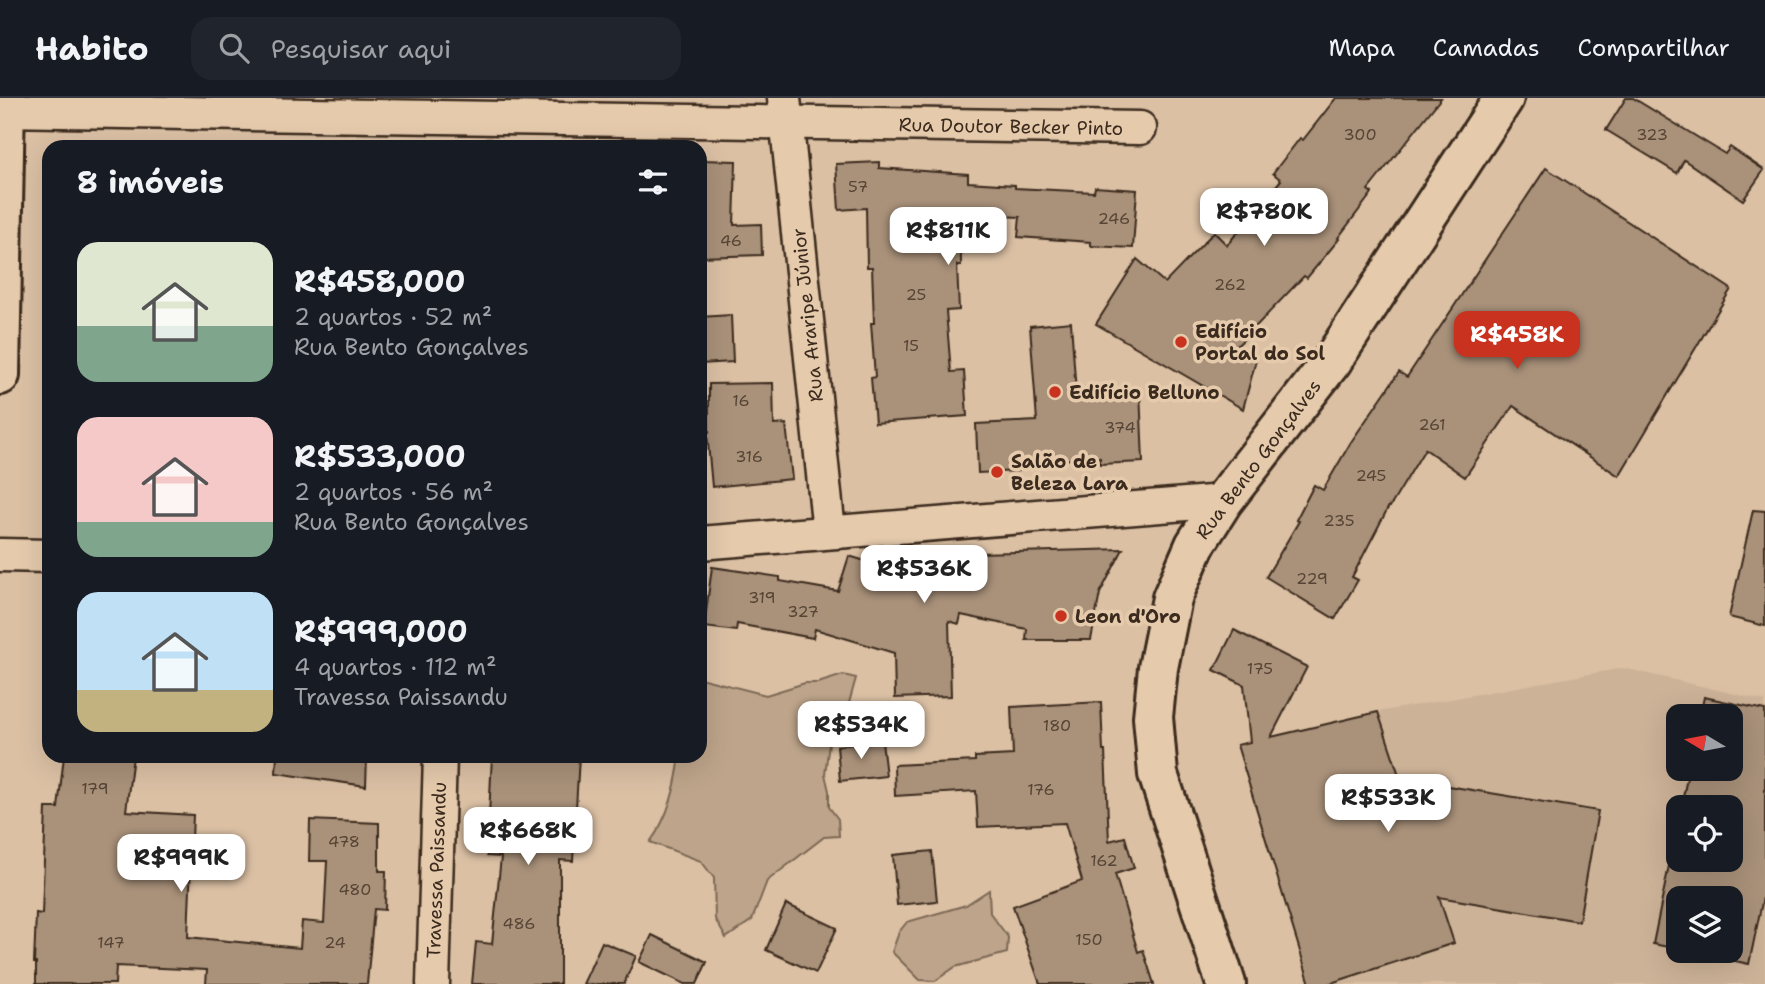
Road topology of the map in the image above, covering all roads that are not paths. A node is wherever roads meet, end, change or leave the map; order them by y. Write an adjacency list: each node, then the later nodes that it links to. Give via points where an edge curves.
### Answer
1 (1504, 98): 6 (street, Rua Bento Gonçalves, via 1332,361)
2 (3, 106): 3 (street, Rua Doutor Becker Pinto); 5 (street)
3 (785, 110): 4 (street, Rua Doutor Becker Pinto); 7 (street, Rua Araripe Júnior)
4 (1140, 128)
5 (0, 375)
6 (1223, 501): 7 (street); 13 (street, Rua Bento Gonçalves, via 1195,545 1171,598 1153,717 1158,774)
7 (829, 532): 8 (street)
8 (707, 542)
9 (0, 555): 10 (street)
10 (42, 556)
11 (439, 763): 12 (street, Travessa Paissandu)
12 (433, 984)
13 (1226, 984)

